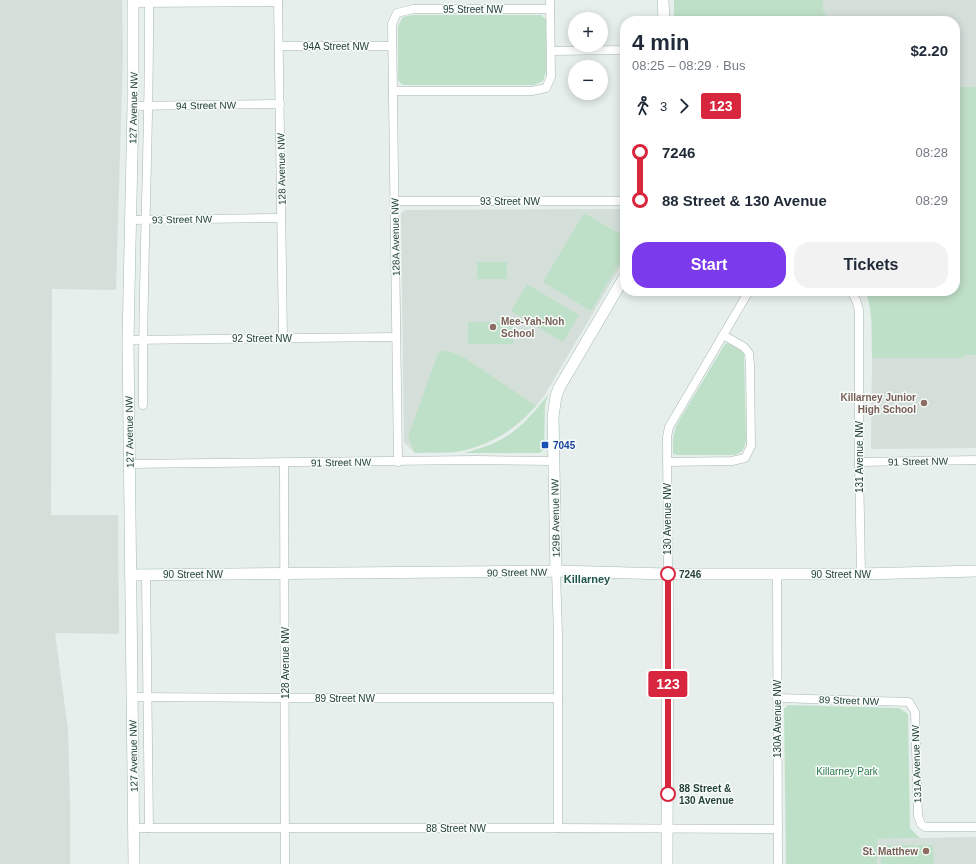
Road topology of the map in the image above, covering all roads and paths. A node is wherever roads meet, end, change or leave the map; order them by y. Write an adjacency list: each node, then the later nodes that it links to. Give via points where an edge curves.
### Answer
1 (550, 0): 6 (street)
2 (664, 0): 8 (street)
3 (133, 1): 4 (street); 15 (street, 127 Avenue NW)
4 (149, 1): 5 (street); 16 (street, 127 Avenue NW)
5 (278, 1): 9 (street, 128 Avenue NW)
6 (550, 9): 7 (street, 95 Street NW, via 413,9); 12 (street)
7 (397, 13): 10 (street, 128A Avenue NW, via 392,24)
8 (664, 16)
9 (279, 46): 10 (street, 94A Street NW); 14 (street, 128 Avenue NW)
10 (392, 46): 13 (street, 128A Avenue NW)
11 (620, 50): 12 (street)
12 (551, 51): 13 (street, via 551,77 546,88)
13 (393, 91): 17 (street, 128A Avenue NW)
14 (280, 104): 16 (street, 94 Street NW); 19 (street, 128 Avenue NW)
15 (133, 106): 16 (street, 94 Street NW); 20 (street, 127 Avenue NW)
16 (148, 106): 21 (street, 127 Avenue NW)
17 (394, 201): 18 (street, 93 Street NW); 26 (street, 128A Avenue NW)
18 (620, 201)
19 (281, 218): 21 (street, 93 Street NW); 27 (street, 128 Avenue NW)
20 (130, 220): 21 (street, 93 Street NW); 28 (street, 127 Avenue NW)
21 (145, 220): 29 (street, 127 Avenue NW)
22 (620, 284): 32 (street, 129B Avenue NW, via 556,396 553,417)
23 (746, 296): 25 (street, 130 Avenue NW)
24 (854, 296): 35 (street, 131 Avenue NW, via 859,310)
25 (723, 335): 34 (street, 130 Avenue NW, via 669,427); 34 (street, via 744,347 749,353 751,446 745,458 732,461)
26 (396, 337): 27 (street, 92 Street NW); 33 (street, 128A Avenue NW)
27 (283, 338): 29 (street, 92 Street NW)
28 (128, 340): 29 (street, 92 Street NW); 37 (street, 127 Avenue NW)
29 (143, 340): 30 (street, 127 Avenue NW)
30 (143, 405)
31 (976, 460): 35 (street, 91 Street NW)
32 (554, 461): 33 (street, 91 Street NW); 38 (street, 129B Avenue NW)
33 (398, 462): 36 (street, 91 Street NW)
34 (667, 462): 41 (street, 130 Avenue NW)
35 (859, 462): 43 (street, 131 Avenue NW)
36 (284, 463): 37 (street, 91 Street NW); 40 (street, 128 Avenue NW)
37 (129, 464): 44 (street, 127 Avenue NW)
38 (556, 571): 40 (street, 90 Street NW); 41 (street, 90 Street NW); 49 (street, 129B Avenue NW)
39 (976, 571): 43 (street, 90 Street NW)
40 (285, 574): 45 (street, 90 Street NW); 48 (street, 128 Avenue NW)
41 (668, 574): 42 (street, 90 Street NW); 57 (street, 130 Avenue NW)
42 (777, 574): 43 (street, 90 Street NW); 50 (street, 130A Avenue NW)
43 (861, 574)
44 (130, 575): 45 (street, 90 Street NW); 46 (street, 127 Avenue NW)
45 (146, 575): 47 (street, 127 Avenue NW)
46 (132, 697): 47 (street, 89 Street NW); 53 (street, 127 Avenue NW)
47 (147, 697): 48 (street, 89 Street NW); 54 (street, 127 Avenue NW)
48 (285, 698): 49 (street, 89 Street NW); 55 (street, 128 Avenue NW)
49 (558, 698): 56 (street, 129B Avenue NW)
50 (777, 698): 51 (street, 89 Street NW, via 909,702); 58 (street, 130A Avenue NW)
51 (915, 712): 52 (street, 131A Avenue NW, via 918,816 921,824 925,827)
52 (976, 827)
53 (134, 828): 54 (street, 88 Street NW); 59 (street, 127 Avenue NW)
54 (149, 828): 55 (street, 88 Street NW)
55 (285, 828): 56 (street, 88 Street NW); 60 (street, 128 Avenue NW)
56 (558, 828): 57 (street, 88 Street NW)
57 (668, 828): 58 (street, 88 Street NW); 61 (street, 130 Avenue NW)
58 (778, 829): 62 (street, 130A Avenue NW)
59 (134, 864)
60 (285, 864)
61 (668, 864)
62 (778, 864)

